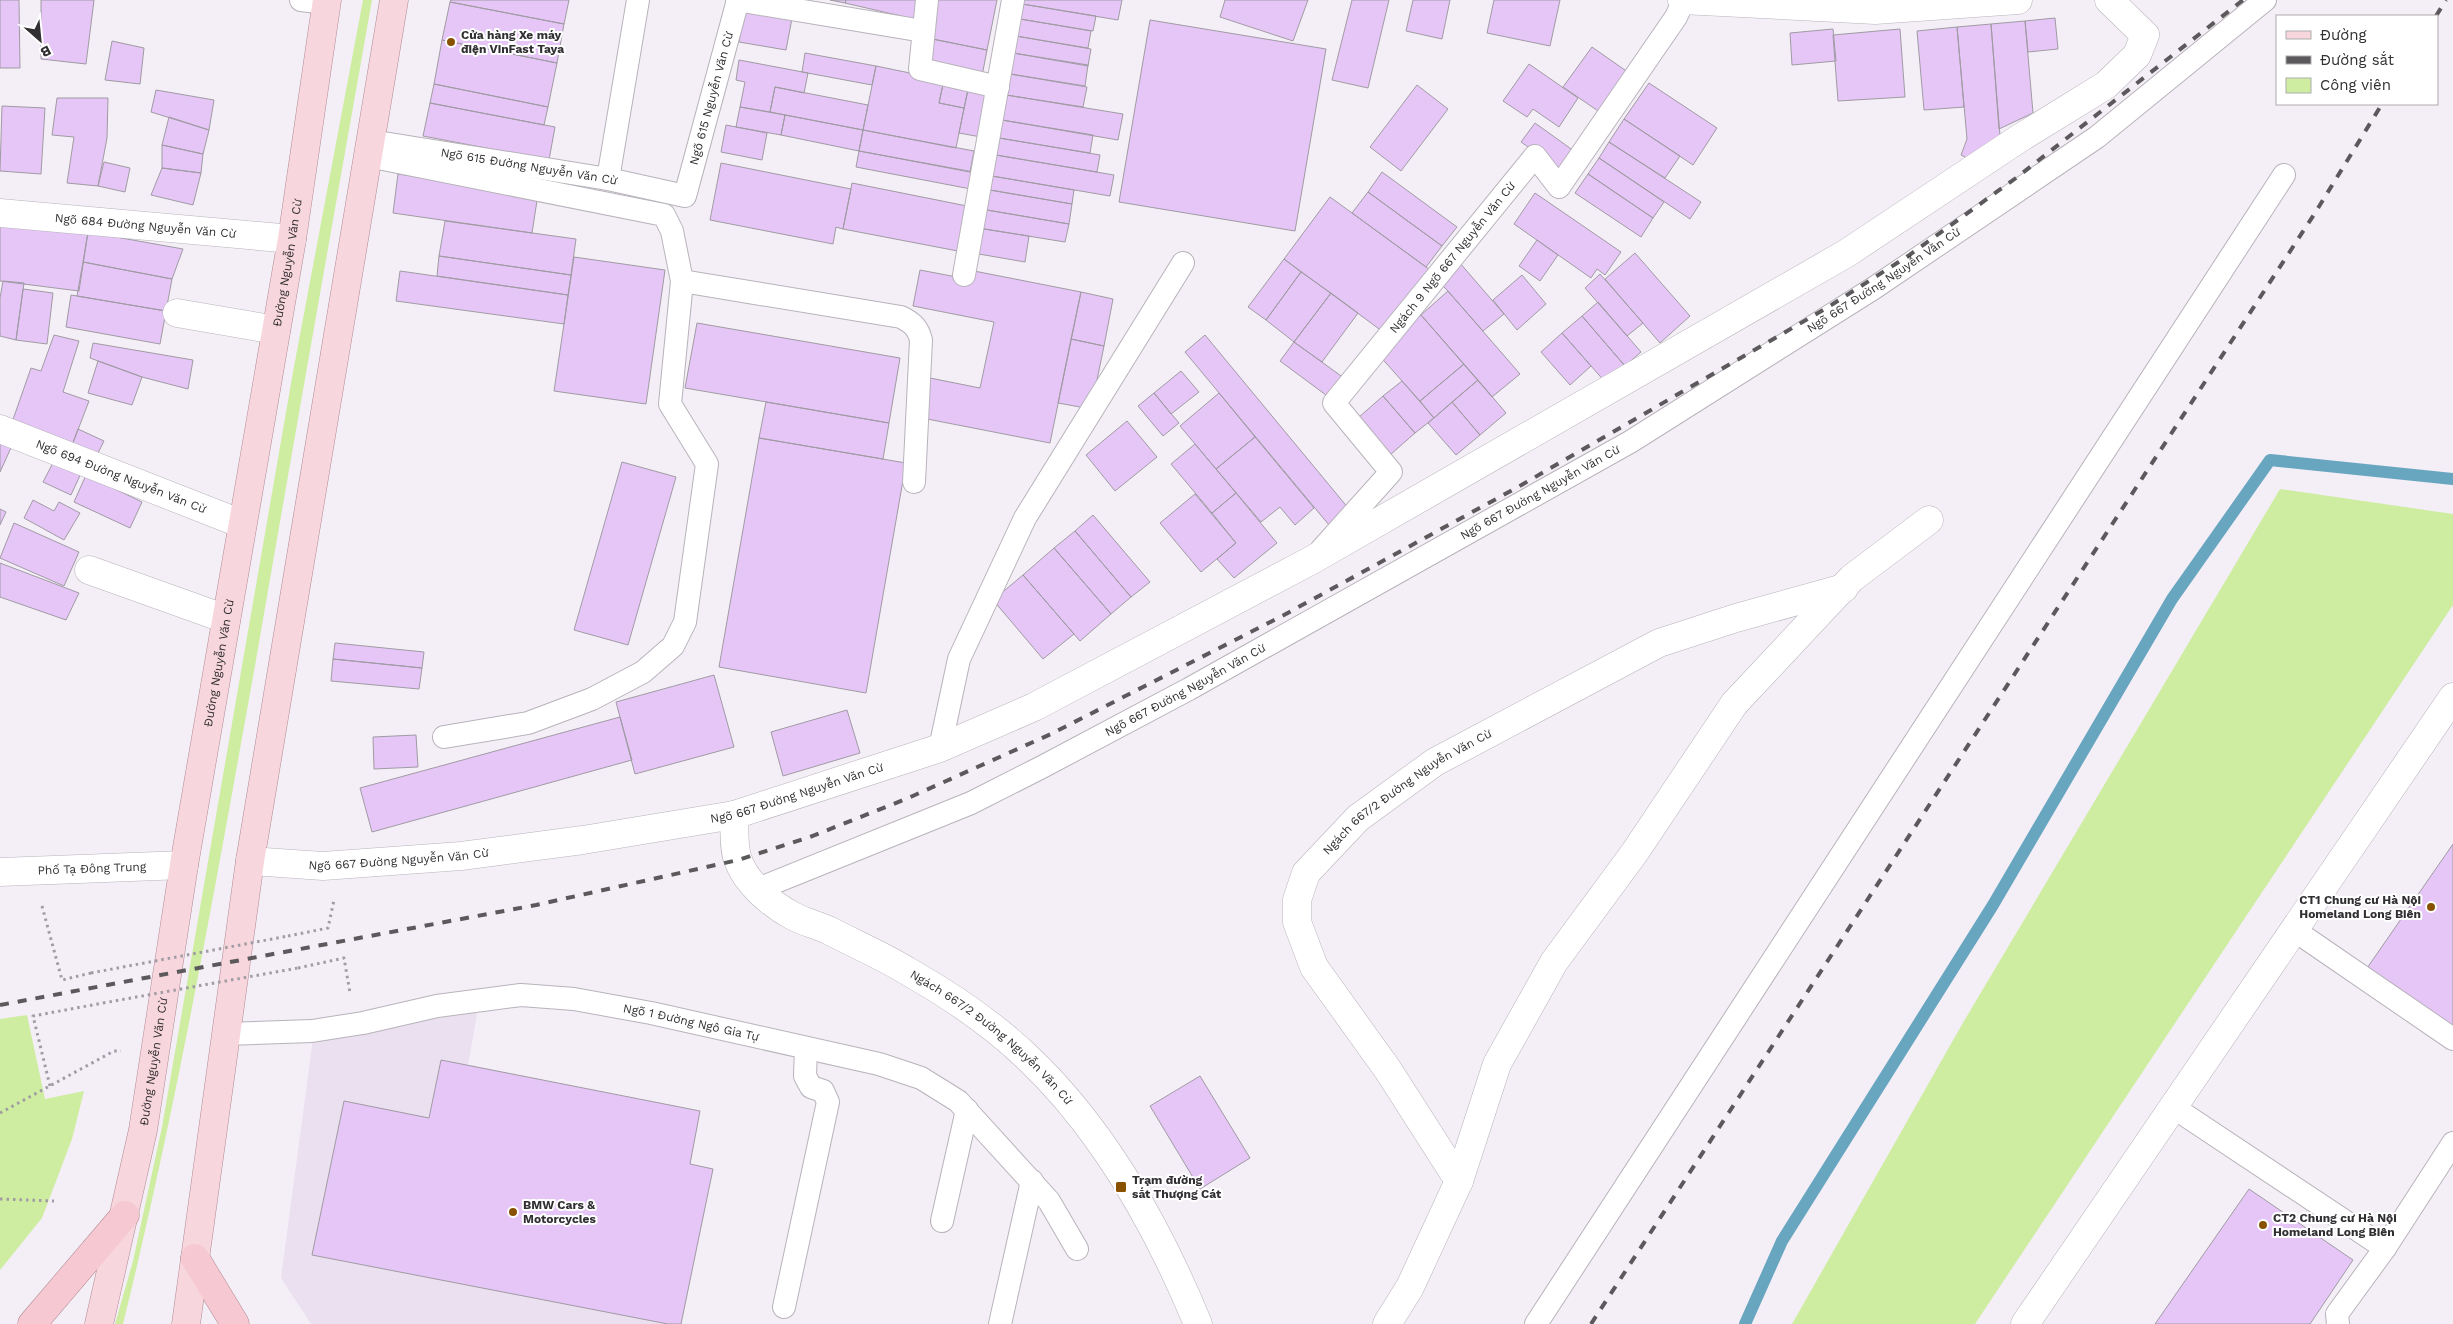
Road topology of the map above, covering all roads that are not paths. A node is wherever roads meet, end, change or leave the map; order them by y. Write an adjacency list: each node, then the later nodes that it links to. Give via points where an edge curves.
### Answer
1 (394, 0): 13 (main road)
2 (638, 0): 15 (lane)
3 (738, 0): 11 (lane, Ngõ 615 Nguyễn Văn Cừ); 16 (lane, Ngõ 615 Nguyễn Văn Cừ)
4 (928, 0): 11 (lane)
5 (1013, 0): 12 (lane)
6 (1683, 0): 7 (street, via 1876,10); 28 (lane, Ngách 9 Ngõ 667 Nguyễn Văn Cừ, via 1676,17 1559,186 1535,156 1334,403 1390,472)
7 (2018, 0)
8 (2109, 0): 28 (street, Ngõ 667 Đường Nguyễn Văn Cừ, via 2145,35 2137,55 2106,86 2020,138 1847,253)
9 (2265, 0): 39 (lane, Ngõ 667 Đường Nguyễn Văn Cừ, via 2097,137 1874,288 1630,442 1189,689 1033,772 971,803)
10 (318, 1): 18 (main road, Đường Nguyễn Văn Cừ)
11 (923, 31): 12 (lane, via 920,69)
12 (998, 87): 20 (lane)
13 (369, 149): 15 (lane, Ngõ 615 Đường Nguyễn Văn Cừ); 21 (lane, via 664,215 672,231); 36 (main road)
14 (2284, 175): 62 (lane)
15 (608, 179): 16 (lane, Ngõ 615 Đường Nguyễn Văn Cừ)
16 (685, 196)
17 (0, 213): 18 (street, Ngõ 684 Đường Nguyễn Văn Cừ)
18 (292, 239): 23 (main road, Đường Nguyễn Văn Cừ)
19 (1183, 263): 34 (lane, via 1026,518 959,659)
20 (964, 275)
21 (682, 281): 25 (lane, via 901,317 910,322 919,330 921,340); 33 (lane, via 670,404 707,464 685,622 673,646 644,672 592,699 528,723)
22 (177, 314): 23 (street)
23 (276, 330): 27 (main road, Đường Nguyễn Văn Cừ)
24 (0, 429): 27 (street, Ngõ 694 Đường Nguyễn Văn Cừ)
25 (914, 482)
26 (1929, 520): 30 (street, Ngách 667/2 Đường Nguyễn Văn Cừ, via 1852,578)
27 (242, 524): 31 (main road, Đường Nguyễn Văn Cừ)
28 (1312, 560): 34 (street, Ngõ 667 Đường Nguyễn Văn Cừ, via 1034,707)
29 (89, 570): 31 (street)
30 (1844, 588): 48 (street, Ngách 667/2 Đường Nguyễn Văn Cừ, via 1734,704 1635,852 1554,962 1498,1064); 48 (street, Ngách 667/2 Đường Nguyễn Văn Cừ, via 1659,643 1435,762 1358,818 1306,873 1297,900 1296,922 1314,967 1388,1070)
31 (226, 619): 37 (main road, Đường Nguyễn Văn Cừ)
32 (2453, 697): 40 (street)
33 (444, 737)
34 (940, 748): 35 (street, Ngõ 667 Đường Nguyễn Văn Cừ)
35 (734, 815): 36 (street, Ngõ 667 Đường Nguyễn Văn Cừ, via 461,856 323,866); 39 (street, Ngách 667/2 Đường Nguyễn Văn Cừ, via 738,860)
36 (250, 861): 41 (main road)
37 (184, 865): 38 (street, Phố Tạ Đông Trung); 49 (main road, Đường Nguyễn Văn Cừ, via 143,1130)
38 (0, 872)
39 (758, 889): 60 (street, Ngách 667/2 Đường Nguyễn Văn Cừ, via 794,917 826,929 907,970 960,1003 1027,1057 1056,1086 1110,1154 1178,1274)
40 (2294, 930): 42 (lane); 44 (street)
41 (226, 1034): 43 (lane, Ngõ 1 Đường Ngô Gia Tự, via 312,1031 437,1006 521,995 574,999); 53 (main road)
42 (2453, 1039)
43 (806, 1048): 45 (lane, Ngõ 1 Đường Ngô Gia Tự, via 880,1064 921,1078); 54 (lane, via 805,1076 811,1087 823,1091 828,1102)
44 (2173, 1107): 51 (lane); 63 (street)
45 (967, 1110): 47 (lane, Ngõ 1 Đường Ngô Gia Tự); 50 (lane)
46 (2453, 1142): 51 (lane)
47 (1032, 1181): 52 (lane, Ngõ 1 Đường Ngô Gia Tự, via 1049,1201); 59 (lane)
48 (1458, 1181): 61 (street, Ngách 667/2 Đường Nguyễn Văn Cừ, via 1410,1287)
49 (125, 1216): 56 (highway); 57 (main road, Đường Nguyễn Văn Cừ)
50 (942, 1221)
51 (2384, 1248): 64 (lane, via 2337,1314)
52 (1077, 1249)
53 (195, 1258): 55 (highway); 58 (main road)
54 (784, 1307)
55 (236, 1320)
56 (32, 1324)
57 (99, 1324)
58 (186, 1324)
59 (1000, 1324)
60 (1198, 1324)
61 (1387, 1324)
62 (1536, 1324)
63 (2025, 1324)
64 (2338, 1324)

